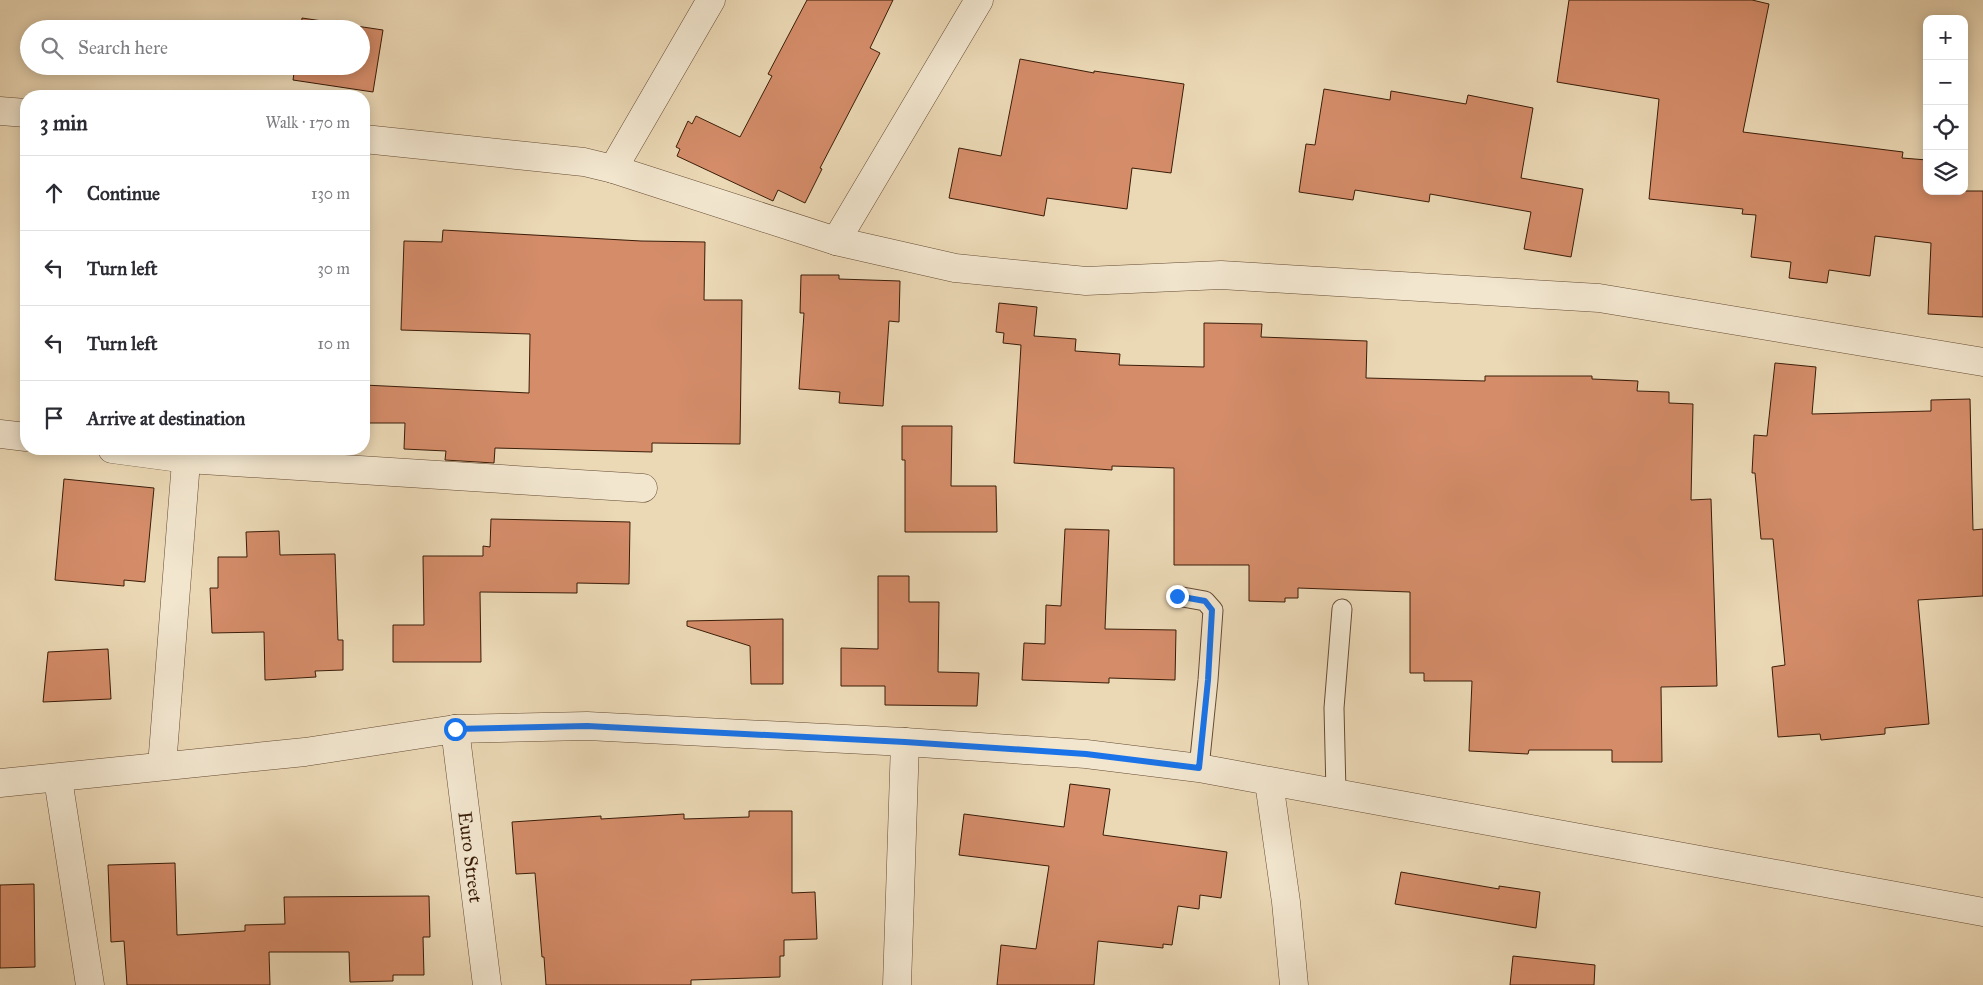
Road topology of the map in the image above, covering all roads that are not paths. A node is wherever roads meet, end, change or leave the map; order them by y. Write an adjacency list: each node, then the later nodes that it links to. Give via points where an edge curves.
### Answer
1 (711, 0): 6 (street)
2 (979, 0): 7 (street)
3 (0, 111): 4 (street)
4 (20, 113)
5 (370, 140): 6 (street, via 584,162)
6 (613, 169): 7 (street)
7 (836, 241): 8 (street, via 955,268 1086,281 1221,275 1600,298)
8 (1983, 362)
9 (0, 434): 10 (street)
10 (20, 436)
11 (187, 455): 18 (street)
12 (200, 455): 13 (street)
13 (643, 488)
14 (1177, 596): 19 (lane, via 1205,601 1212,610)
15 (1342, 609): 23 (lane, via 1334,708)
16 (455, 729): 17 (street, via 587,726); 18 (street, via 305,752); 26 (street, Euro Street)
17 (905, 742): 19 (street, via 1086,754); 27 (street)
18 (162, 766): 20 (street)
19 (1199, 768): 21 (street)
20 (58, 778): 22 (street); 25 (street)
21 (1269, 782): 23 (street); 28 (street)
22 (0, 784)
23 (1336, 792): 24 (street)
24 (1983, 912)
25 (90, 985)
26 (487, 985)
27 (897, 985)
28 (1294, 985)

